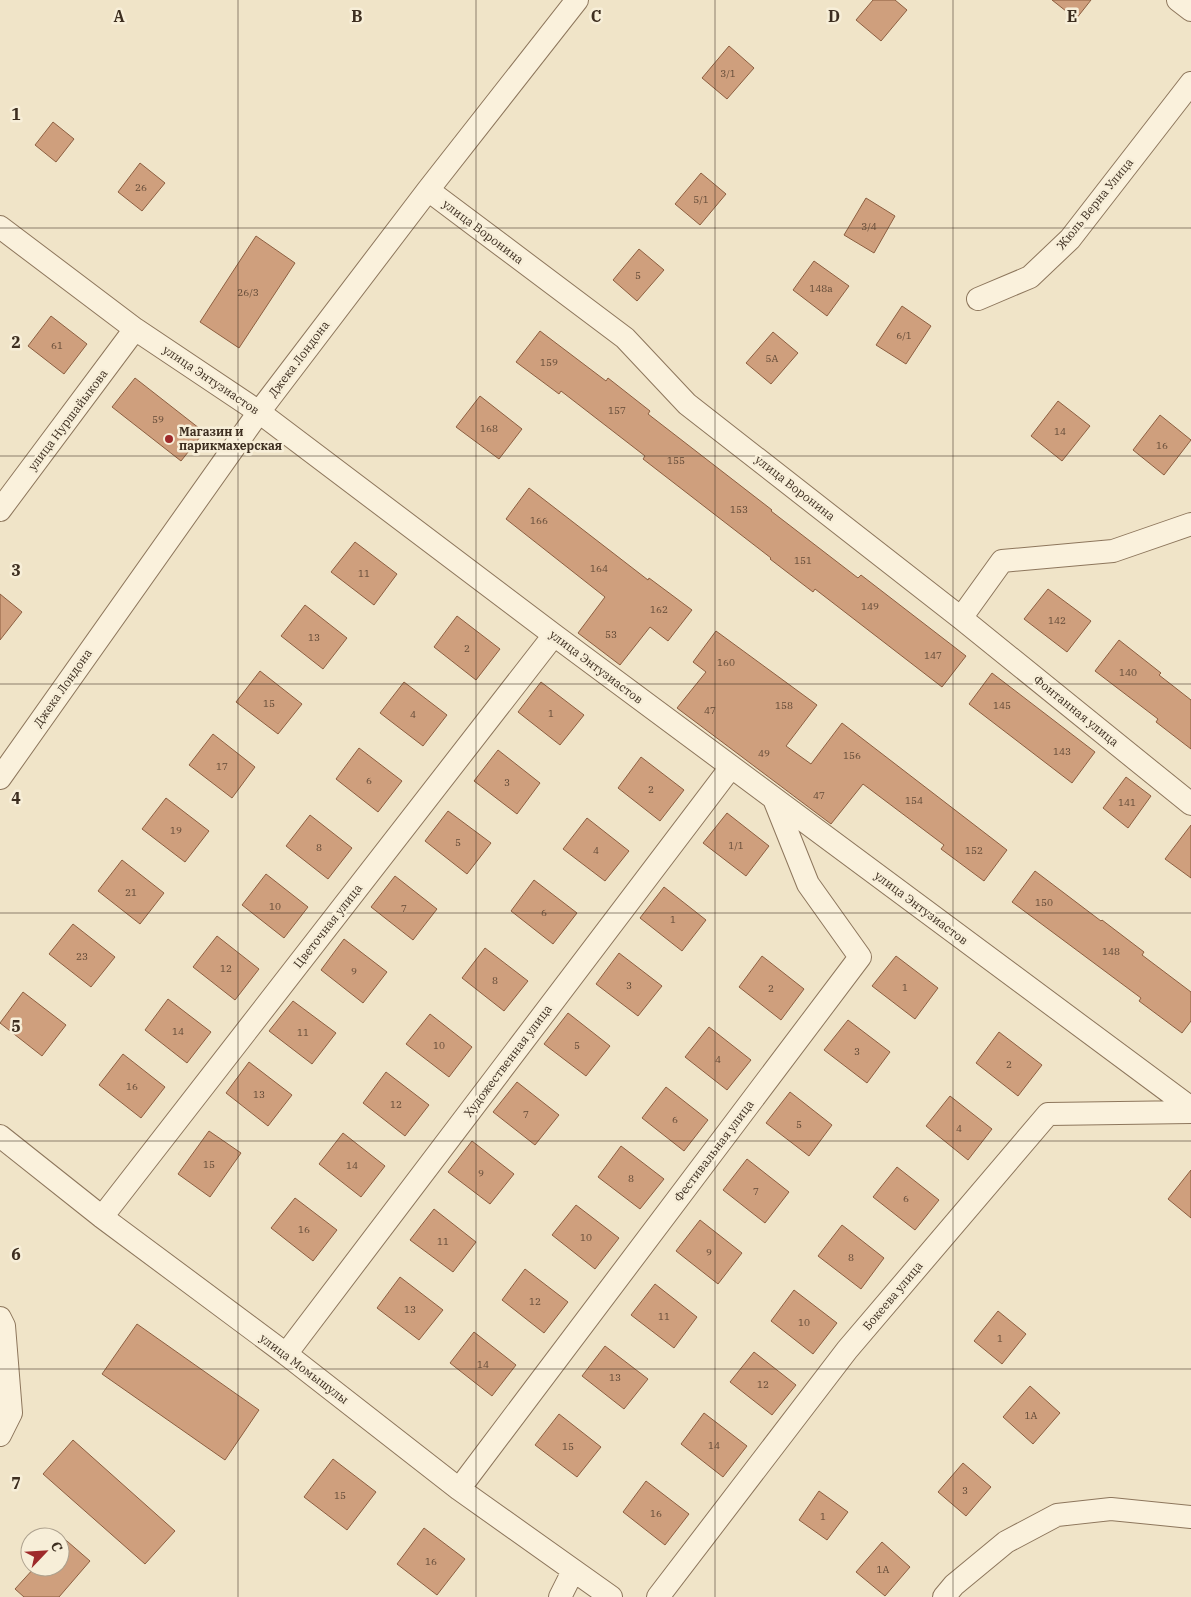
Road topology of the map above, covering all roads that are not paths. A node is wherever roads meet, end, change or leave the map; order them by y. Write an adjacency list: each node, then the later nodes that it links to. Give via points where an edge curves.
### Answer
1 (577, 0): 5 (street, Джека Лондона)
2 (1178, 0): 3 (street)
3 (1191, 10)
4 (1191, 83): 7 (street, Жюль Верна Улица, via 1070,240 1030,277)
5 (428, 190): 9 (street, Джека Лондона); 12 (street, улица Воронина, via 625,338 687,404)
6 (0, 227): 8 (street, улица Энтузиастов)
7 (978, 299)
8 (135, 330): 9 (street, улица Энтузиастов); 10 (street, улица Нуршайыкова)
9 (259, 412): 13 (street, улица Энтузиастов); 15 (street, Джека Лондона)
10 (0, 510)
11 (1191, 524): 12 (street, via 1113,551 1002,561)
12 (962, 618): 17 (street, Фонтанная улица)
13 (554, 635): 14 (street, улица Энтузиастов); 21 (street, Цветочная улица)
14 (731, 767): 16 (street, улица Энтузиастов); 23 (street, Художественная улица)
15 (0, 778)
16 (774, 799): 18 (street, улица Энтузиастов); 25 (street, Фестивальная улица, via 808,884 860,957)
17 (1191, 804)
18 (1191, 1108)
19 (1191, 1112): 30 (street, Бокеева улица, via 1048,1114 847,1350)
20 (0, 1136): 21 (street, улица Момышулы)
21 (102, 1217): 23 (street, улица Момышулы)
22 (0, 1318): 24 (street, via 4,1326 11,1413)
23 (286, 1354): 25 (street, улица Момышулы)
24 (0, 1435)
25 (459, 1489): 27 (street, улица Момышулы)
26 (1191, 1517): 31 (street, via 1111,1509 1057,1515 1006,1542)
27 (573, 1571): 28 (street); 29 (street, улица Момышулы)
28 (560, 1597)
29 (611, 1597)
30 (658, 1597)
31 (944, 1597)

